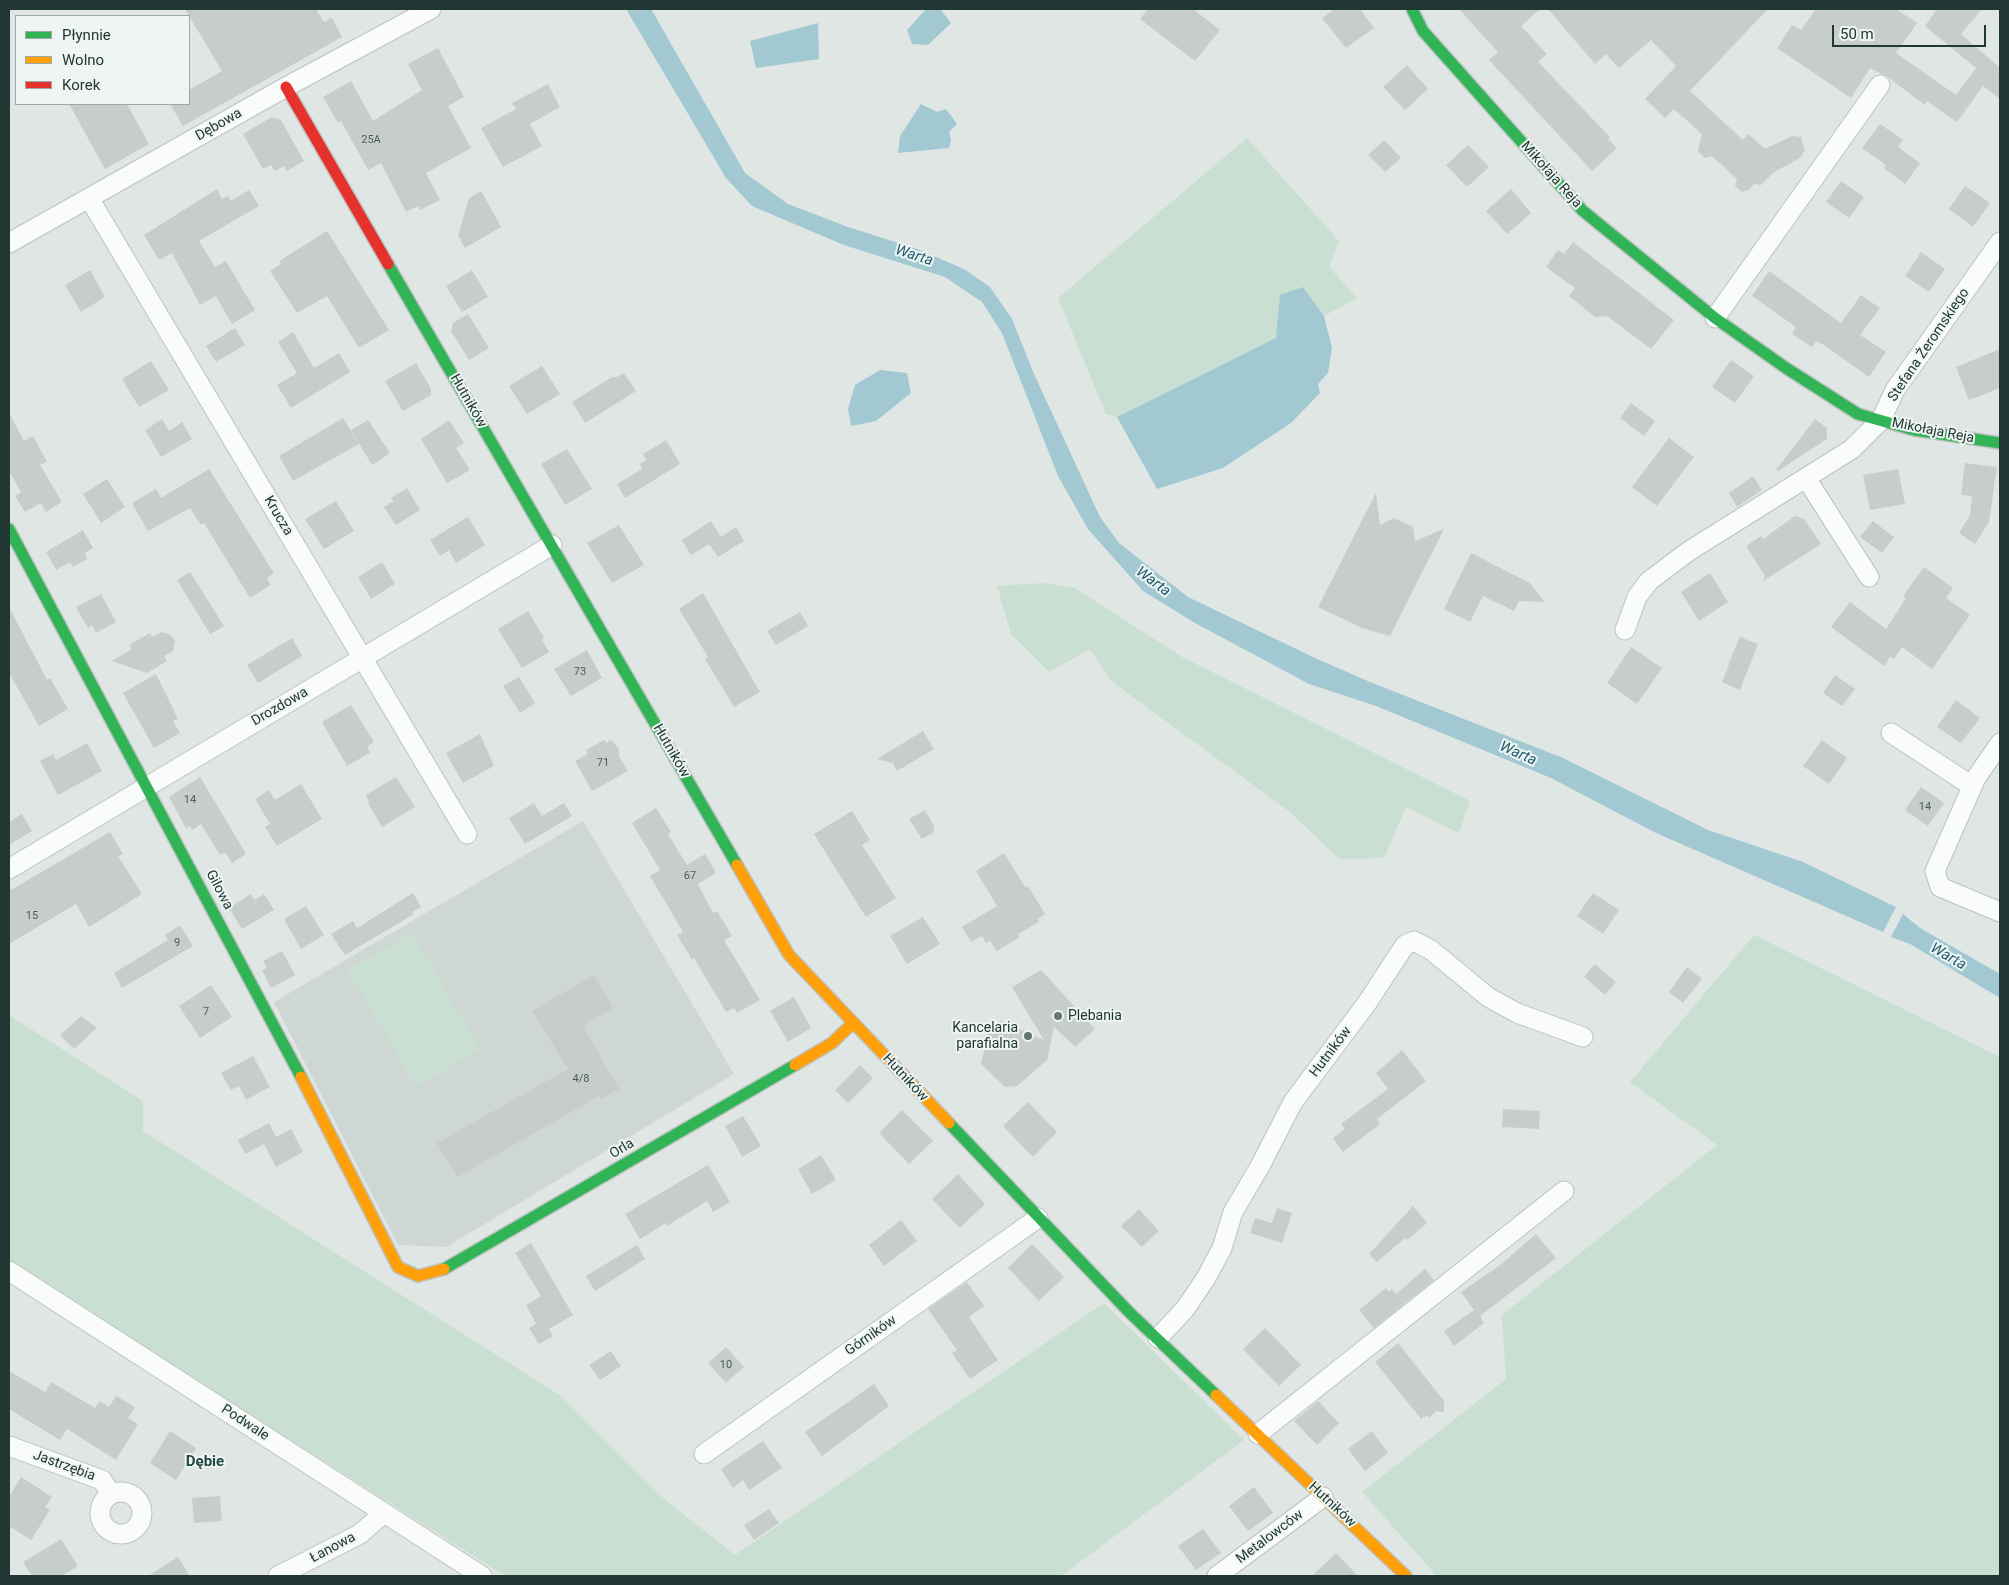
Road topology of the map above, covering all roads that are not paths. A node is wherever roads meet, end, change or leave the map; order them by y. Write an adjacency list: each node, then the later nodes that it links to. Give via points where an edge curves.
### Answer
1 (431, 9): 4 (street, Dębowa)
2 (1412, 9): 8 (street, Mikołaja Reja, via 1423,31 1582,211)
3 (1880, 85): 8 (street)
4 (286, 87): 5 (street, Dębowa); 13 (street, Hutników)
5 (89, 198): 7 (street, Dębowa); 16 (street, Krucza)
6 (2000, 242): 9 (street, Stefana Żeromskiego, via 1895,390)
7 (9, 243)
8 (1715, 318): 9 (street, Mikołaja Reja, via 1858,414)
9 (1881, 420): 10 (street, Mikołaja Reja, via 1914,430); 11 (street, Stefana Żeromskiego, via 1852,449)
10 (2000, 443)
11 (1806, 478): 14 (street); 15 (street, Stefana Żeromskiego, via 1689,552 1650,581 1637,597)
12 (9, 529): 19 (street, Gilowa)
13 (552, 545): 16 (street, Drozdowa); 24 (street, Hutników, via 789,955)
14 (1868, 577)
15 (1625, 630)
16 (362, 659): 19 (street, Drozdowa); 21 (street, Krucza)
17 (1891, 733): 20 (street)
18 (2000, 744): 20 (street)
19 (146, 786): 22 (street, Drozdowa); 28 (street, Gilowa, via 326,1123)
20 (1972, 786): 23 (street, via 1935,871 1940,887)
21 (467, 834)
22 (9, 869)
23 (2000, 912)
24 (853, 1023): 27 (street, Hutników); 28 (street, Orla, via 832,1043 450,1268 418,1276)
25 (1583, 1037): 30 (street, Hutników, via 1517,1013 1488,997 1431,950 1414,942 1405,945 1367,1004 1294,1102 1233,1212 1222,1248 1206,1278 1185,1309)
26 (1564, 1191): 31 (street)
27 (1038, 1218): 30 (street, Hutników); 33 (street, Górników)
28 (398, 1267)
29 (9, 1271): 36 (street, Podwale)
30 (1158, 1338): 31 (street, Hutników)
31 (1258, 1434): 35 (street, Hutników)
32 (9, 1446): 34 (street, Jastrzębia, via 102,1480)
33 (704, 1454)
34 (111, 1494)
35 (1322, 1497): 39 (street, Metalowców); 40 (street, Hutników)
36 (384, 1513): 37 (street, Łanowa, via 360,1534); 38 (street, Podwale)
37 (278, 1576)
38 (482, 1576)
39 (1217, 1576)
40 (1406, 1576)

